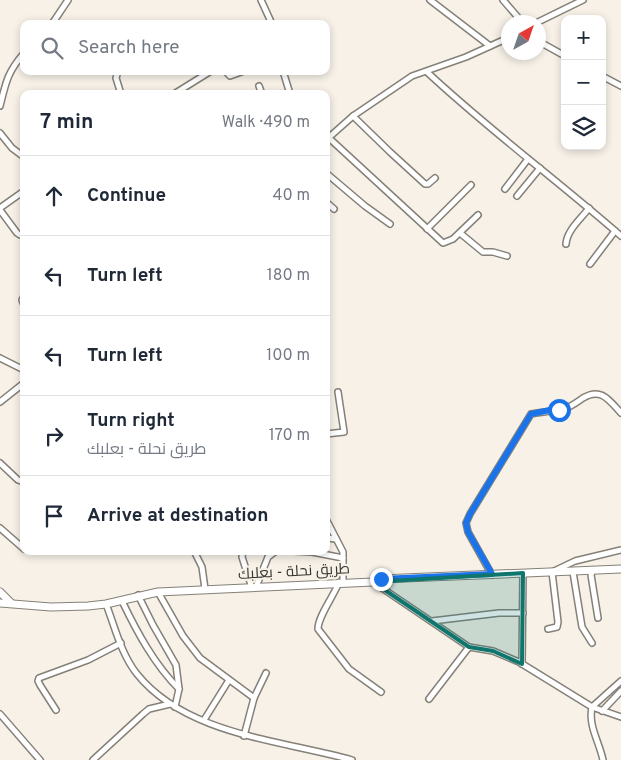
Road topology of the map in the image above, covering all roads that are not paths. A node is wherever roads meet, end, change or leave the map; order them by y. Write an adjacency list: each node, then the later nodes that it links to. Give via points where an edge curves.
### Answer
1 (68, 0): 8 (street)
2 (262, 0): 9 (street)
3 (430, 0): 12 (street)
4 (503, 0): 6 (street)
5 (582, 0): 7 (street)
6 (516, 15)
7 (546, 18)
8 (55, 20)
9 (270, 20)
10 (501, 41): 12 (street)
11 (546, 45): 13 (street)
12 (490, 46): 15 (street)
13 (561, 54)
14 (20, 58): 26 (street, via 9,74)
15 (427, 72): 27 (street, via 412,76); 32 (street)
16 (117, 75): 22 (street)
17 (202, 75): 23 (street)
18 (284, 75): 25 (street)
19 (606, 78): 21 (street)
20 (259, 86): 24 (street)
21 (621, 86)
22 (120, 90)
23 (180, 90)
24 (260, 90)
25 (289, 90)
26 (0, 106)
27 (353, 116): 29 (street); 35 (street, via 425,184)
28 (0, 133): 31 (street)
29 (330, 136)
30 (330, 142): 46 (street)
31 (20, 154)
32 (528, 159): 33 (street); 37 (street)
33 (540, 168): 39 (street); 41 (street)
34 (330, 176): 45 (street)
35 (435, 178)
36 (471, 186): 46 (street)
37 (505, 189)
38 (20, 194): 42 (street)
39 (517, 196)
40 (330, 206): 43 (street)
41 (590, 208): 47 (street); 51 (street, via 568,236)
42 (0, 209): 49 (street)
43 (334, 209)
44 (478, 215): 48 (street)
45 (390, 224)
46 (428, 229): 48 (street, via 443,243 450,242)
47 (615, 231): 50 (street); 53 (street)
48 (460, 233): 52 (street, via 483,252)
49 (20, 235)
50 (621, 236)
51 (566, 244)
52 (507, 256)
53 (590, 264)
54 (0, 358): 55 (street)
55 (20, 368)
56 (20, 386): 58 (street)
57 (338, 392): 60 (street, via 344,432)
58 (0, 402)
59 (621, 413): 79 (street, via 608,398 596,393 567,408 531,414 466,523)
60 (330, 434)
61 (0, 463): 62 (street)
62 (20, 481)
63 (330, 527): 66 (street)
64 (0, 528): 67 (street)
65 (330, 538): 66 (street)
66 (336, 539): 73 (street)
67 (20, 546)
68 (621, 550): 76 (street, via 575,561)
69 (196, 555): 83 (street, via 202,566)
70 (242, 555): 82 (street)
71 (271, 555): 82 (street)
72 (328, 555): 73 (street)
73 (343, 558): 80 (street)
74 (621, 569): 75 (street, طريق نحلة - بعلبك)
75 (592, 570): 77 (street, طريق نحلة - بعلبك); 92 (street)
76 (552, 572): 77 (street, طريق نحلة - بعلبك); 78 (street, طريق نحلة - بعلبك); 94 (street, via 558,622 557,627)
77 (573, 572): 96 (street, via 582,627)
78 (524, 573): 79 (street, طريق نحلة - بعلبك); 91 (street)
79 (492, 574): 81 (street, طريق نحلة - بعلبك)
80 (341, 582): 81 (street, طريق نحلة - بعلبك); 82 (street, طريق نحلة - بعلبك); 104 (street, via 318,629 349,669)
81 (373, 582): 93 (street)
82 (254, 588): 83 (street, طريق نحلة - بعلبك)
83 (205, 589): 85 (street, طريق نحلة - بعلبك)
84 (0, 592): 89 (street)
85 (158, 592): 86 (street, طريق نحلة - بعلبك); 100 (street, via 190,647)
86 (138, 595): 87 (street, طريق نحلة - بعلبك); 102 (street, via 176,665)
87 (122, 600): 90 (street, طريق نحلة - بعلبك); 102 (street, via 157,664)
88 (0, 603): 89 (street, طريق نحلة - بعلبك)
89 (11, 603): 90 (street, طريق نحلة - بعلبك, via 51,607)
90 (106, 604): 95 (street)
91 (523, 613): 93 (street); 98 (street)
92 (598, 618)
93 (432, 621): 97 (street)
94 (548, 630)
95 (121, 643): 107 (street, via 136,673); 109 (street, via 88,660 39,678)
96 (592, 644)
97 (469, 647): 98 (street, via 493,651); 106 (street)
98 (522, 664): 108 (street)
99 (266, 673): 105 (street)
100 (229, 680): 105 (street); 113 (street)
101 (621, 680): 108 (street)
102 (179, 689): 107 (street)
103 (621, 691): 110 (street)
104 (381, 692)
105 (254, 698): 114 (street)
106 (429, 699)
107 (173, 706): 113 (street); 116 (street, via 149,709)
108 (592, 707): 110 (street); 118 (street, via 592,729)
109 (56, 710)
110 (602, 711): 112 (street)
111 (0, 714): 115 (street)
112 (621, 717)
113 (204, 720): 114 (street)
114 (244, 736): 117 (street)
115 (40, 760)
116 (94, 760)
117 (352, 760)
118 (603, 760)

